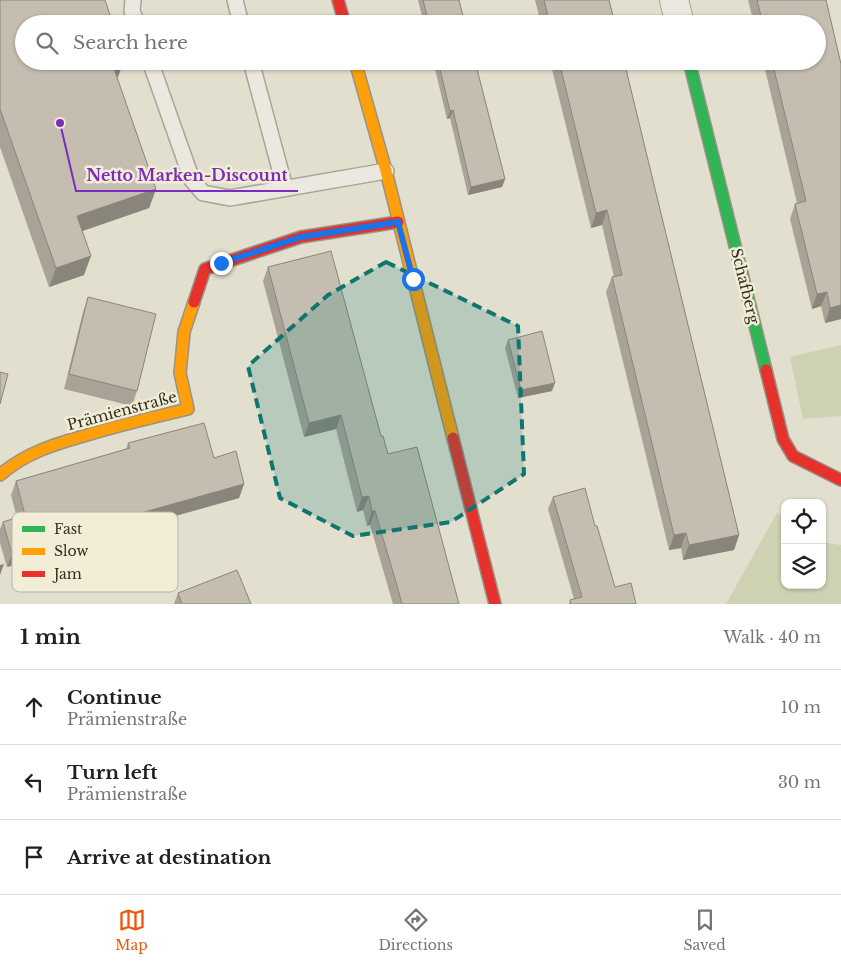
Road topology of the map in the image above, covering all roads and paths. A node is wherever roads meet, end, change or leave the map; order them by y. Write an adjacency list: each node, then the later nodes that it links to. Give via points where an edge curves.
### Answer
1 (133, 0): 5 (lane)
2 (235, 0): 6 (lane)
3 (338, 0): 7 (street)
4 (674, 0): 8 (street)
5 (134, 15)
6 (239, 15)
7 (342, 15)
8 (678, 15)
9 (153, 70): 14 (lane, via 192,180 203,194 230,198)
10 (253, 70): 14 (lane)
11 (358, 70): 13 (street)
12 (691, 70): 17 (street, Schafberg, via 783,439 793,456)
13 (386, 171): 14 (lane); 15 (street)
14 (284, 188)
15 (398, 222): 16 (street, Prämienstraße, via 301,237 205,269 184,332 180,373 188,409 44,448); 18 (street)
16 (0, 475)
17 (841, 480)
18 (495, 604)

